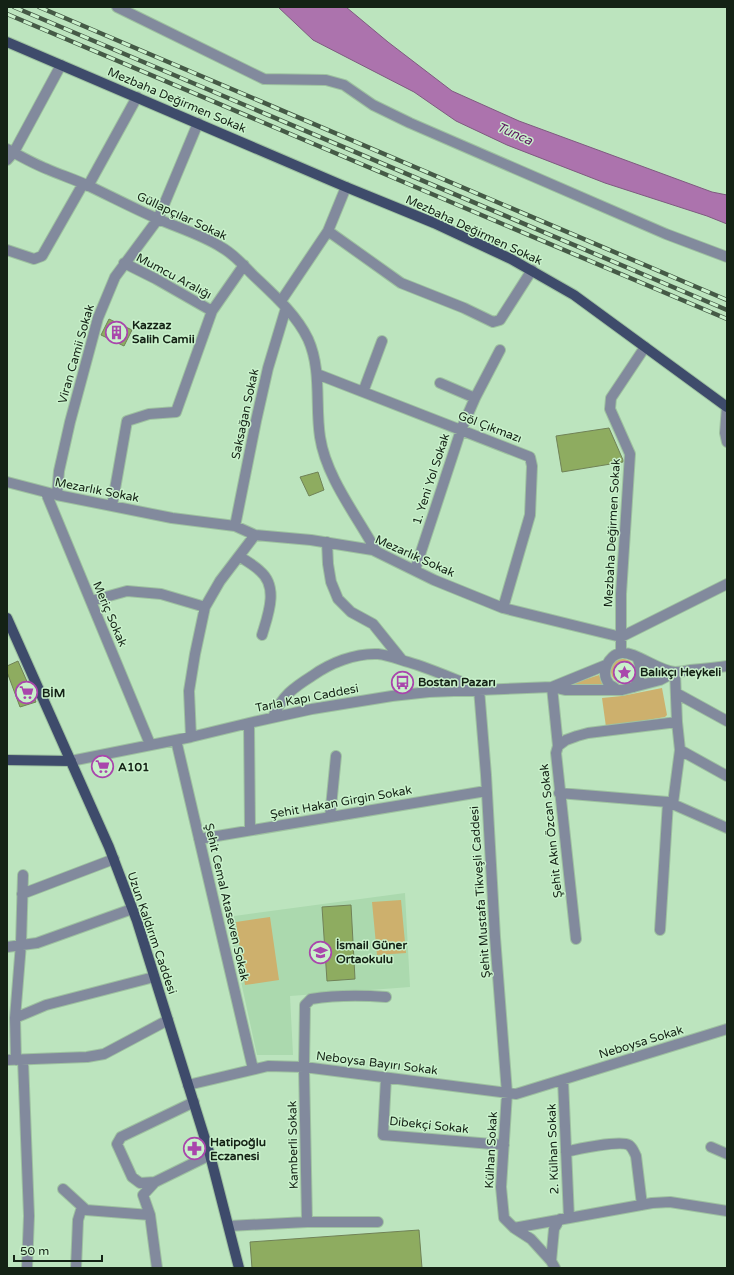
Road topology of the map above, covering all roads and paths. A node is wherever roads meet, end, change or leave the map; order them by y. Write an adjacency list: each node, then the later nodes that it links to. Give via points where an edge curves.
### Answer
1 (117, 7): 12 (street, via 264,79 326,80 344,85 373,105 410,123 666,234)
2 (7, 42): 3 (main road, Mezbaha Değirmen Sokak)
3 (61, 65): 4 (main road, Mezbaha Değirmen Sokak); 6 (street)
4 (137, 97): 5 (main road, Mezbaha Değirmen Sokak); 7 (street)
5 (198, 123): 8 (main road, Mezbaha Değirmen Sokak); 9 (street, Viran Camii Sokak)
6 (9, 154): 7 (street, Güllapçılar Sokak)
7 (85, 185): 9 (street, Güllapçılar Sokak); 11 (street, via 42,256 34,259)
8 (346, 187): 10 (street, Saksağan Sokak); 15 (main road, Mezbaha Değirmen Sokak, via 434,223)
9 (158, 219): 13 (street, Viran Camii Sokak); 14 (street, Güllapçılar Sokak, via 221,247)
10 (328, 231): 15 (street, via 400,283 493,322 500,320); 16 (street, Saksağan Sokak)
11 (7, 250)
12 (727, 257)
13 (124, 263): 17 (street, Mumcu Aralığı); 30 (street, Viran Camii Sokak, via 115,277 98,318 70,422)
14 (244, 265): 16 (street, Güllapçılar Sokak); 17 (street)
15 (532, 270): 19 (main road, Mezbaha Değirmen Sokak, via 574,296)
16 (284, 305): 21 (street, Güllapçılar Sokak, via 308,338); 32 (street, Saksağan Sokak, via 254,428)
17 (212, 311): 31 (street, via 176,412 149,414 127,421)
18 (382, 341): 23 (street)
19 (645, 347): 25 (main road); 44 (street, Mezbaha Değirmen Sokak, via 611,398 610,410 630,454 621,594)
20 (500, 350): 24 (street, 1. Yeni Yol Sokak)
21 (317, 374): 23 (street, Göl Çıkmazı); 35 (street, Güllapçılar Sokak, via 320,439 328,463 342,495)
22 (440, 383): 24 (street)
23 (364, 392): 26 (street, Göl Çıkmazı)
24 (475, 398): 26 (street, 1. Yeni Yol Sokak)
25 (727, 407): 27 (street)
26 (461, 430): 37 (street, 1. Yeni Yol Sokak); 41 (street, Göl Çıkmazı, via 530,457 530,515)
27 (727, 442)
28 (7, 482): 29 (street, Mezarlık Sokak)
29 (46, 493): 30 (street, Mezarlık Sokak); 39 (street, Meriç Sokak)
30 (57, 496): 31 (street, Mezarlık Sokak)
31 (112, 506): 32 (street, Mezarlık Sokak, via 172,518)
32 (235, 526): 33 (street, Mezarlık Sokak)
33 (255, 535): 34 (street, Mezarlık Sokak); 36 (street)
34 (327, 542): 35 (street, Mezarlık Sokak); 47 (street, via 331,582 338,598 351,612 373,624)
35 (376, 551): 37 (street, Mezarlık Sokak)
36 (239, 556): 40 (street); 43 (street, via 261,571 272,594)
37 (415, 570): 41 (street, Mezarlık Sokak)
38 (727, 584): 44 (street)
39 (90, 601): 40 (street, via 127,591 161,594); 62 (street, Meriç Sokak)
40 (205, 606): 60 (street, via 189,691)
41 (503, 608): 44 (street, Mezarlık Sokak)
42 (7, 618): 67 (main road, Uzun Kaldırım Caddesi)
43 (262, 635)
44 (621, 637): 45 (street, Mezbaha Değirmen Sokak)
45 (621, 653): 46 (street, Tarla Kapı Caddesi, via 630,653); 48 (street, Tarla Kapı Caddesi, via 614,656)
46 (637, 657): 50 (street, Tarla Kapı Caddesi, via 649,664); 51 (street, via 641,673)
47 (402, 660): 54 (street); 56 (street, via 378,654 336,663 294,687 279,704)
48 (606, 665): 52 (street, Tarla Kapı Caddesi); 53 (street, via 606,680)
49 (727, 666): 50 (street, Tarla Kapı Caddesi)
50 (675, 672): 51 (street, Tarla Kapı Caddesi, via 660,680); 55 (street)
51 (634, 686): 53 (street, Tarla Kapı Caddesi)
52 (552, 687): 53 (street, Tarla Kapı Caddesi, via 565,690); 54 (street, Tarla Kapı Caddesi); 63 (street, Şehit Akın Özcan Sokak)
53 (616, 689)
54 (479, 690): 56 (street, Tarla Kapı Caddesi, via 392,696); 69 (street, Şehit Mustafa Tikveşli Caddesi)
55 (676, 693): 57 (street); 59 (street)
56 (273, 717): 58 (street, Tarla Kapı Caddesi)
57 (727, 721)
58 (249, 722): 60 (street, Tarla Kapı Caddesi); 74 (street)
59 (677, 722): 63 (street, via 588,733 566,740); 64 (street)
60 (191, 737): 61 (street, Tarla Kapı Caddesi)
61 (176, 740): 62 (street, Tarla Kapı Caddesi); 75 (street, Şehit Cemal Ataseven Sokak)
62 (150, 744): 67 (street, Tarla Kapı Caddesi)
63 (558, 746): 70 (street, Şehit Akın Özcan Sokak, via 556,754)
64 (680, 750): 68 (street); 71 (street)
65 (336, 756): 72 (street)
66 (7, 760): 67 (main road)
67 (71, 761): 76 (main road, Uzun Kaldırım Caddesi)
68 (727, 776)
69 (486, 791): 72 (street, Şehit Hakan Girgin Sokak); 95 (street, Şehit Mustafa Tikveşli Caddesi)
70 (560, 793): 71 (street); 81 (street, Şehit Akın Özcan Sokak)
71 (671, 802): 73 (street); 80 (street)
72 (330, 817): 74 (street, Şehit Hakan Girgin Sokak)
73 (727, 828)
74 (250, 830): 75 (street, Şehit Hakan Girgin Sokak)
75 (199, 839): 91 (street, Şehit Cemal Ataseven Sokak)
76 (114, 859): 78 (street); 79 (main road, Uzun Kaldırım Caddesi)
77 (23, 875): 78 (street)
78 (22, 894): 82 (street)
79 (132, 909): 82 (street, via 37,943); 84 (main road, Uzun Kaldırım Caddesi)
80 (660, 930)
81 (576, 939)
82 (21, 944): 83 (street); 86 (street)
83 (7, 947)
84 (154, 977): 86 (street, via 46,1005); 87 (main road, Uzun Kaldırım Caddesi)
85 (386, 998): 90 (street, Kamberli Sokak, via 360,995 311,998 305,1005)
86 (15, 1018): 89 (street)
87 (168, 1020): 89 (street, via 104,1054); 94 (main road, Uzun Kaldırım Caddesi)
88 (727, 1029): 93 (street, Neboysa Sokak)
89 (15, 1060): 114 (street, via 29,1216)
90 (304, 1068): 91 (street, Neboysa Bayırı Sokak, via 268,1066); 92 (street, Neboysa Bayırı Sokak); 109 (street, Kamberli Sokak)
91 (253, 1069): 94 (street, Neboysa Bayırı Sokak)
92 (386, 1078): 95 (street, Neboysa Bayırı Sokak); 97 (street, Dibekçi Sokak, via 383,1135)
93 (563, 1080): 95 (street, Neboysa Bayırı Sokak, via 516,1094); 99 (street, 2. Külhan Sokak)
94 (188, 1085): 96 (main road, Uzun Kaldırım Caddesi)
95 (507, 1093): 97 (street, Külhan Sokak)
96 (194, 1102): 101 (main road, Uzun Kaldırım Caddesi); 102 (street, via 121,1137 117,1144 132,1177 140,1183)
97 (504, 1146): 112 (street, Külhan Sokak, via 501,1187 504,1218)
98 (711, 1147): 100 (street)
99 (566, 1152): 104 (street, via 578,1148 620,1144 634,1149); 108 (street, 2. Külhan Sokak)
100 (727, 1154)
101 (210, 1155): 102 (street); 111 (main road, Uzun Kaldırım Caddesi)
102 (155, 1182): 107 (street, via 143,1195)
103 (63, 1189): 105 (street)
104 (642, 1205): 106 (street, via 670,1202); 108 (street)
105 (82, 1206): 107 (street, via 86,1210); 115 (street, via 78,1220)
106 (727, 1211)
107 (150, 1214): 116 (street)
108 (564, 1218): 112 (street); 113 (street, via 554,1229)
109 (307, 1222): 110 (street); 111 (street)
110 (378, 1222)
111 (229, 1226): 117 (main road, Uzun Kaldırım Caddesi)
112 (514, 1228): 113 (street, via 531,1239)
113 (553, 1265)
114 (27, 1268)
115 (76, 1268)
116 (157, 1268)
117 (239, 1268)

